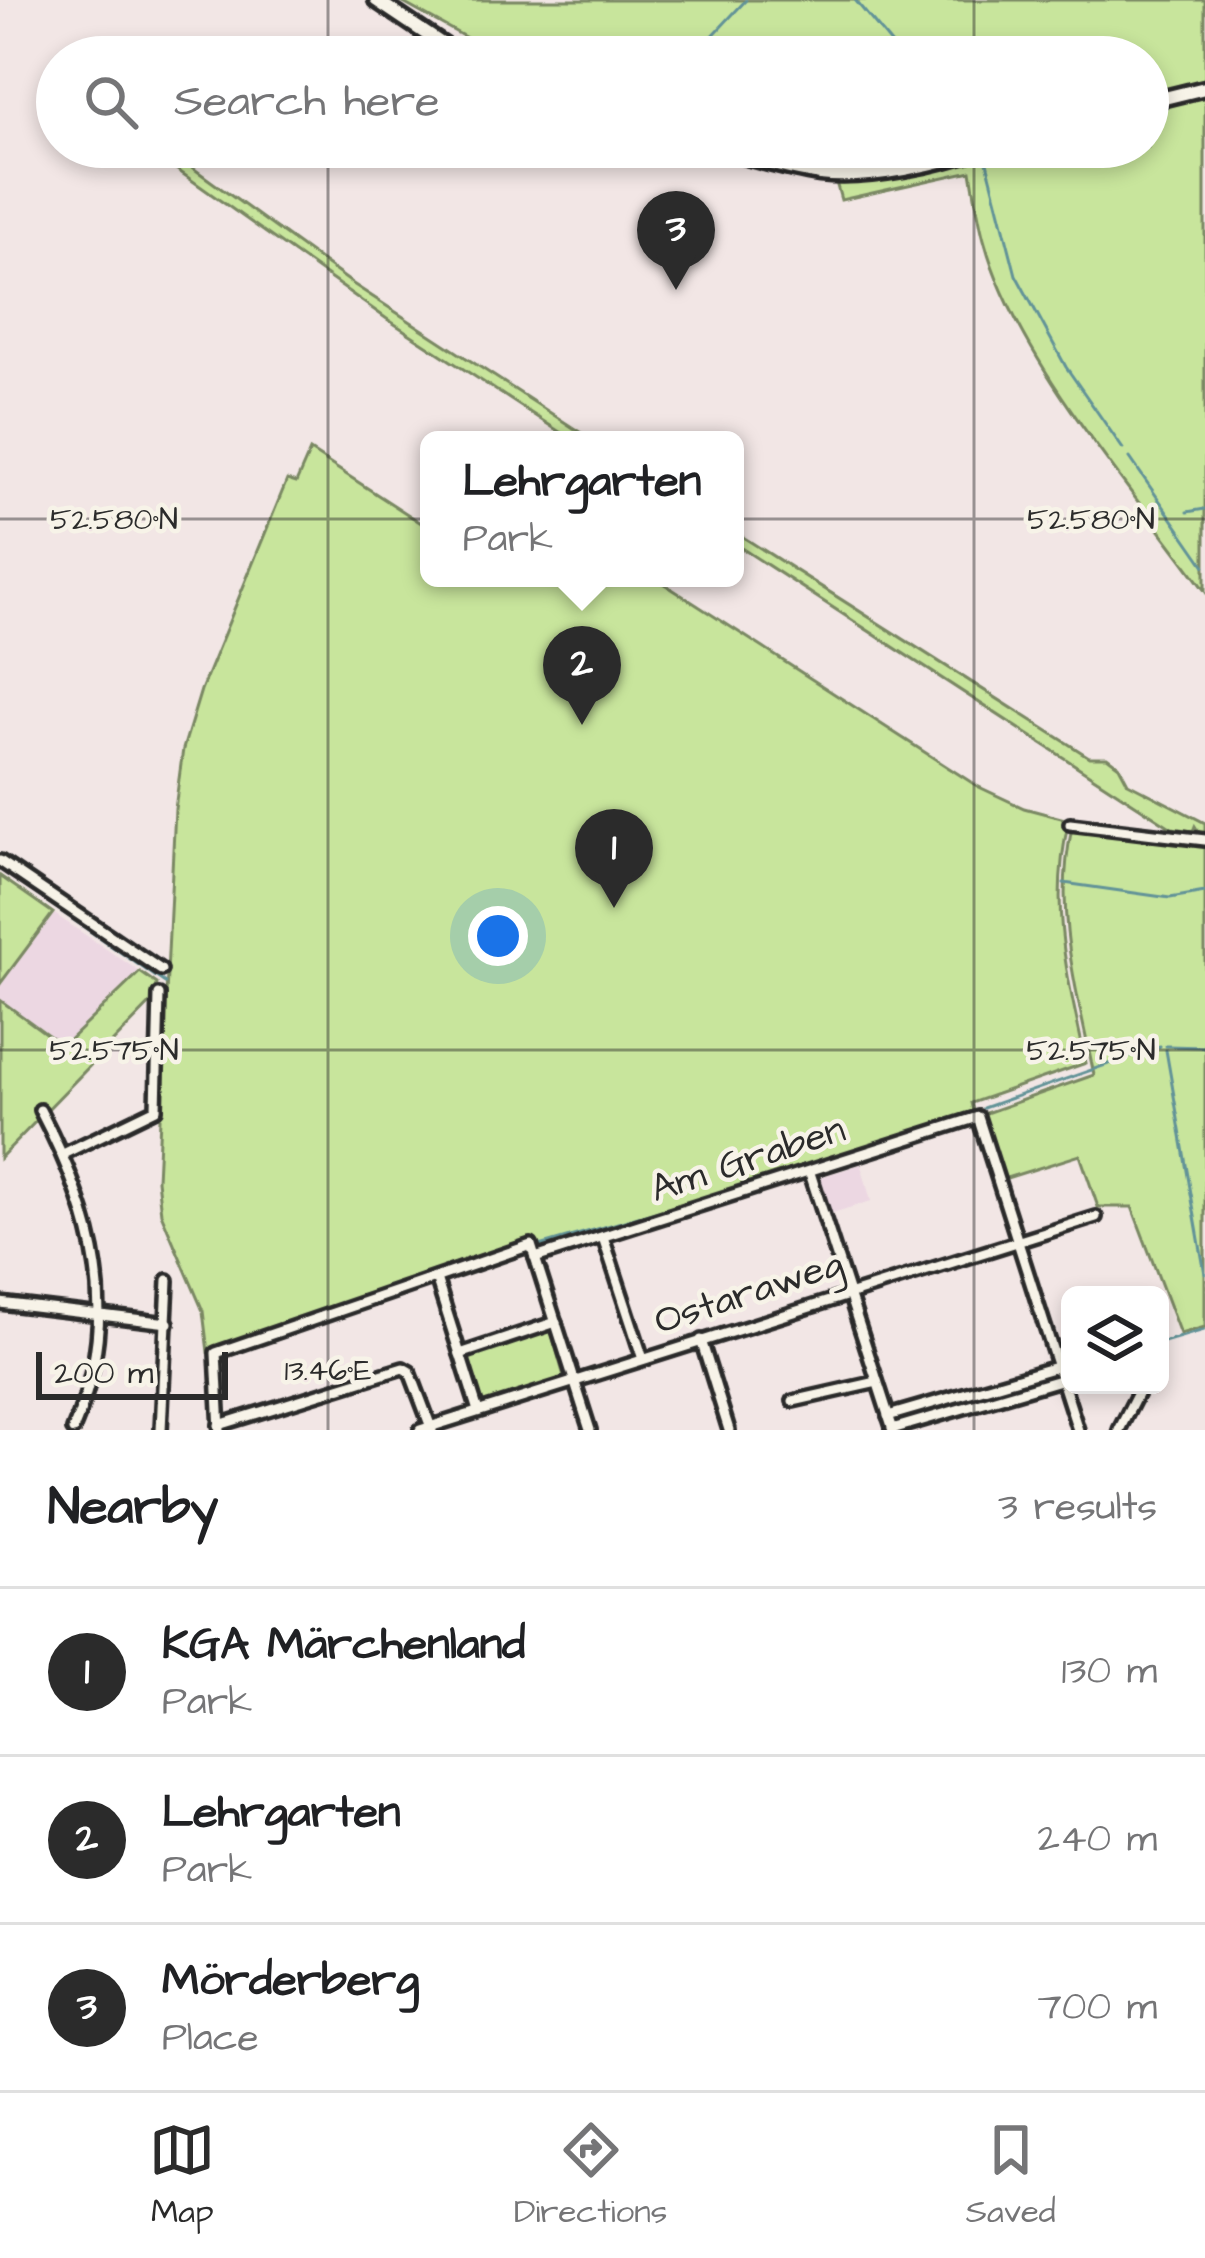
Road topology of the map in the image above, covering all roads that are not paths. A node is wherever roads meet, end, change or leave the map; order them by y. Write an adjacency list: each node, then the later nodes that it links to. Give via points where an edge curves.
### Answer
1 (376, 0): 2 (main road)
2 (430, 36)
3 (1205, 88): 4 (main road)
4 (1169, 97)
5 (796, 168): 6 (main road, via 838,175)
6 (877, 168)
7 (1070, 824): 8 (street)
8 (1205, 841)
9 (0, 861): 10 (street)
10 (160, 970)
11 (159, 995): 13 (street, via 156,1109)
12 (40, 1110): 13 (street)
13 (63, 1154): 23 (street, via 89,1227)
14 (810, 1173): 16 (street, Am Graben); 17 (street, Am Graben, via 978,1118); 21 (street)
15 (1096, 1217): 17 (street, Ostaraweg)
16 (603, 1238): 18 (street, Am Graben); 28 (street)
17 (1017, 1239): 21 (street, Ostaraweg); 30 (street)
18 (535, 1258): 19 (street, via 531,1245); 24 (street)
19 (436, 1278): 27 (street); 40 (street, via 216,1353)
20 (168, 1280): 25 (street)
21 (848, 1293): 26 (street, Ostaraweg); 34 (street)
22 (0, 1303): 23 (street)
23 (99, 1314): 25 (street); 42 (street)
24 (556, 1322): 27 (street); 33 (street)
25 (168, 1323): 43 (street)
26 (701, 1340): 28 (street, Ostaraweg); 45 (street)
27 (460, 1354): 38 (street)
28 (643, 1360): 33 (street, Ostaraweg)
29 (1061, 1365): 30 (street)
30 (1058, 1366): 31 (street); 39 (street)
31 (1061, 1371)
32 (1061, 1380): 46 (street)
33 (574, 1381): 38 (street, Ostaraweg); 44 (street)
34 (877, 1382): 37 (street); 39 (street)
35 (1070, 1394): 47 (street)
36 (1137, 1394): 48 (street)
37 (793, 1401)
38 (478, 1411): 41 (street, Ostaraweg)
39 (888, 1416): 46 (street)
40 (219, 1428): 41 (street, via 407,1368)
41 (428, 1429)
42 (73, 1430)
43 (161, 1430)
44 (590, 1430)
45 (729, 1430)
46 (892, 1430)
47 (1078, 1430)
48 (1119, 1430)

